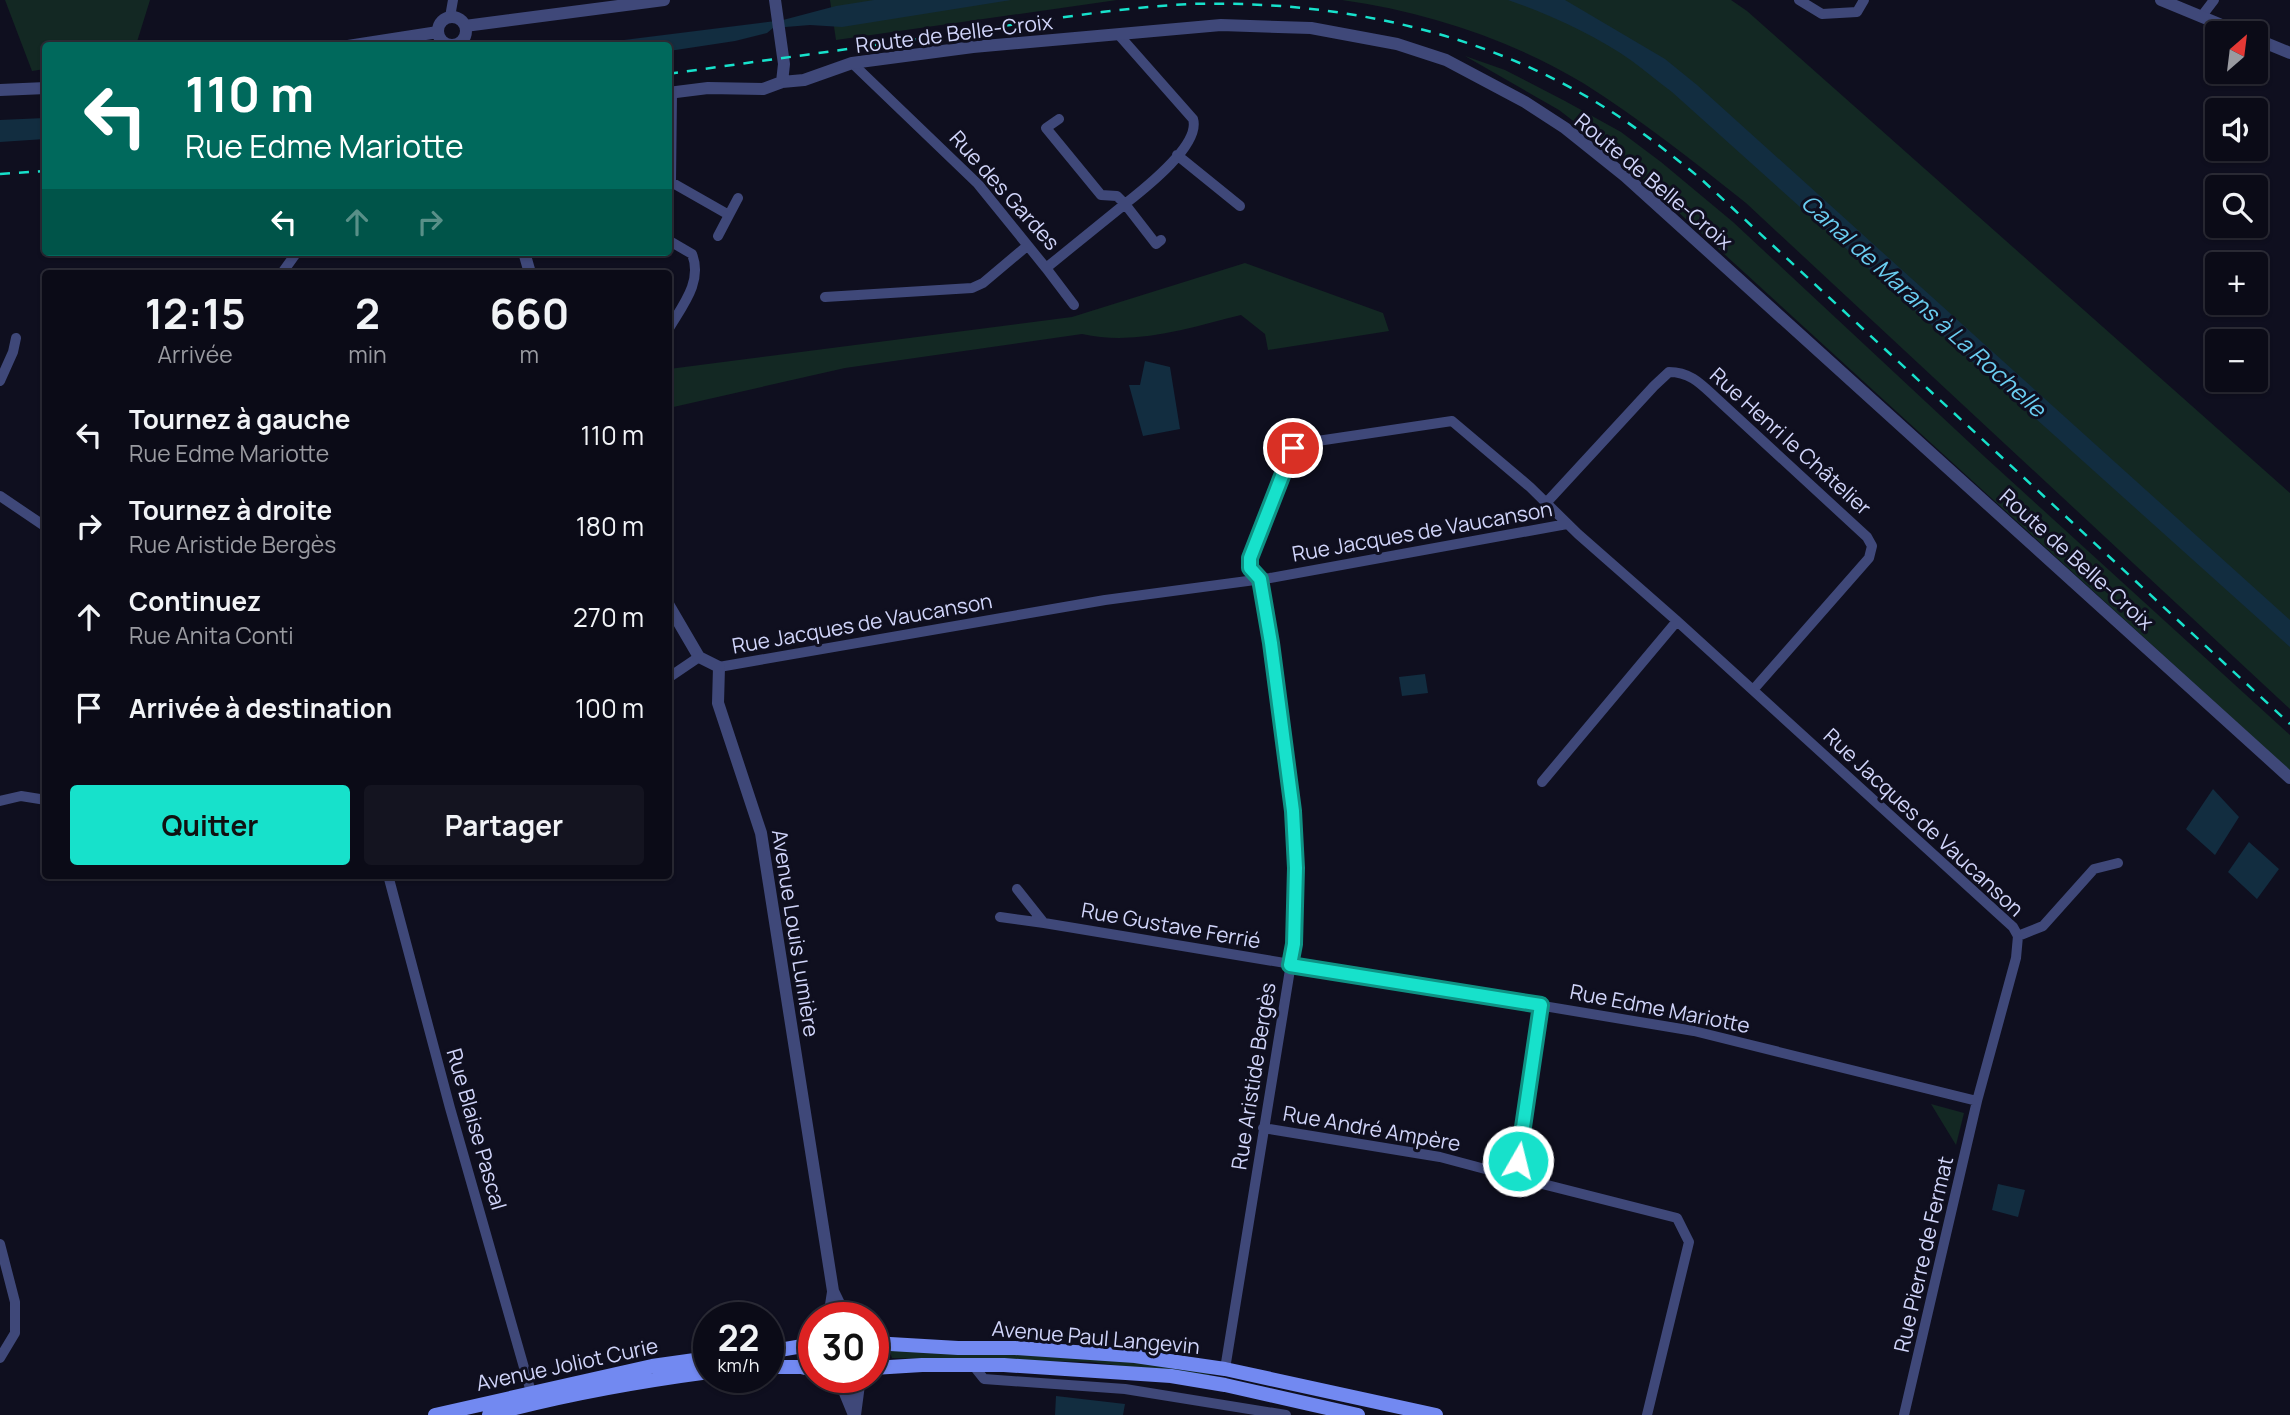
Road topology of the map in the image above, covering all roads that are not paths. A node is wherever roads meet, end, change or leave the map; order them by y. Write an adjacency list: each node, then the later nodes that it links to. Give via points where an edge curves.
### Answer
1 (453, 0): 8 (street)
2 (664, 0): 11 (street)
3 (1799, 0): 4 (street, via 1822,14 1857,12)
4 (1864, 0)
5 (2161, 0): 9 (street)
6 (2214, 0): 9 (street)
7 (776, 3): 20 (street)
8 (450, 17): 11 (street); 12 (street)
9 (2201, 17): 10 (street)
10 (2211, 21)
11 (465, 26): 16 (street)
12 (438, 32): 14 (street); 15 (street)
13 (1118, 34): 19 (street, Route de Belle-Croix); 25 (street, Rue des Gardes, via 1193,119 1193,135); 52 (street, Route de Belle-Croix, via 1221,25 1301,27 1368,37 1446,60 1525,103 1625,176)
14 (374, 42)
15 (445, 42)
16 (460, 42)
17 (2268, 44): 18 (street)
18 (2290, 53)
19 (852, 63): 20 (street, Route de Belle-Croix, via 804,80); 34 (street, Rue des Gardes, via 978,184)
20 (782, 82): 23 (street, Route de Belle-Croix, via 763,89)
21 (42, 88): 22 (street)
22 (0, 90)
23 (672, 92)
24 (1059, 119): 28 (street, via 1046,128 1101,195 1117,196)
25 (1177, 155): 28 (street, Rue des Gardes, via 1158,178); 29 (street)
26 (672, 184): 30 (street)
27 (738, 198): 30 (street)
28 (1125, 204): 32 (street, via 1156,244); 35 (street, Rue des Gardes)
29 (1240, 206)
30 (729, 215): 31 (street)
31 (718, 236)
32 (1161, 240)
33 (672, 242): 38 (street, via 692,254 696,272)
34 (1027, 246): 35 (street, Rue des Gardes); 36 (street, via 972,288)
35 (1046, 268): 37 (street)
36 (825, 297)
37 (1074, 305)
38 (672, 323)
39 (16, 338): 40 (street)
40 (0, 381)
41 (0, 496): 43 (street)
42 (1547, 502): 44 (street); 45 (street, Rue Aristide Bergès, via 1452,421 1298,444 1250,558 1250,568); 51 (street, Rue Henri le Châtelier, via 1669,372 1685,374 1705,388 1872,546 1869,558)
43 (42, 524)
44 (1567, 524): 45 (street, Rue Jacques de Vaucanson); 47 (street, Rue Jacques de Vaucanson)
45 (1260, 579): 49 (street, Rue Jacques de Vaucanson, via 1105,600); 62 (street, Rue Aristide Bergès, via 1293,811 1294,944)
46 (672, 611): 48 (street)
47 (1677, 621): 51 (street, Rue Jacques de Vaucanson); 53 (street)
48 (699, 657): 49 (street); 50 (street)
49 (719, 667): 68 (street, Avenue Louis Lumière, via 718,703 761,833)
50 (672, 675)
51 (1753, 690): 61 (street, Rue Jacques de Vaucanson)
52 (2290, 778)
53 (1542, 782)
54 (42, 799): 55 (street, via 21,796)
55 (0, 801)
56 (2118, 863): 61 (street, via 2094,869 2043,926)
57 (389, 879): 80 (street, Rue Blaise Pascal)
58 (1017, 889): 60 (street)
59 (1000, 917): 60 (street, Rue Gustave Ferrié)
60 (1044, 923): 62 (street, Rue Gustave Ferrié)
61 (2018, 936): 64 (street, Rue Jacques de Vaucanson)
62 (1290, 965): 63 (street, Rue Edme Mariotte); 65 (street, Rue Aristide Bergès)
63 (1541, 1005): 64 (street, Rue Edme Mariotte, via 1694,1031); 66 (street)
64 (1977, 1101): 89 (street, Rue Pierre de Fermat)
65 (1263, 1128): 66 (street, Rue André Ampère, via 1440,1157); 76 (street, Rue Aristide Bergès)
66 (1515, 1177): 88 (street, Rue André Ampère, via 1677,1218 1689,1242)
67 (0, 1244): 72 (street, via 15,1302 15,1334)
68 (833, 1292): 69 (street, Avenue Louis Lumière); 70 (street, Avenue Louis Lumière)
69 (831, 1302)
70 (838, 1302)
71 (889, 1344): 76 (main road, Avenue Paul Langevin, via 1135,1356)
72 (0, 1358)
73 (693, 1360): 80 (main road, Avenue Joliot Curie, via 652,1366)
74 (972, 1364): 75 (main road, Avenue Paul Langevin); 85 (street, via 984,1379 1125,1389); 86 (main road, Avenue Paul Langevin, via 1171,1376)
75 (889, 1366)
76 (1225, 1369): 81 (main road, Avenue Paul Langevin)
77 (693, 1374): 80 (main road, Avenue Joliot Curie)
78 (842, 1393): 84 (street)
79 (857, 1393): 84 (street)
80 (535, 1403): 82 (main road, Avenue Joliot Curie); 83 (main road, Avenue Joliot Curie)
81 (1419, 1413): 87 (main road, Avenue Paul Langevin)
82 (435, 1415)
83 (489, 1415)
84 (854, 1415)
85 (1286, 1415)
86 (1358, 1415)
87 (1436, 1415)
88 (1647, 1415)
89 (1904, 1415)

